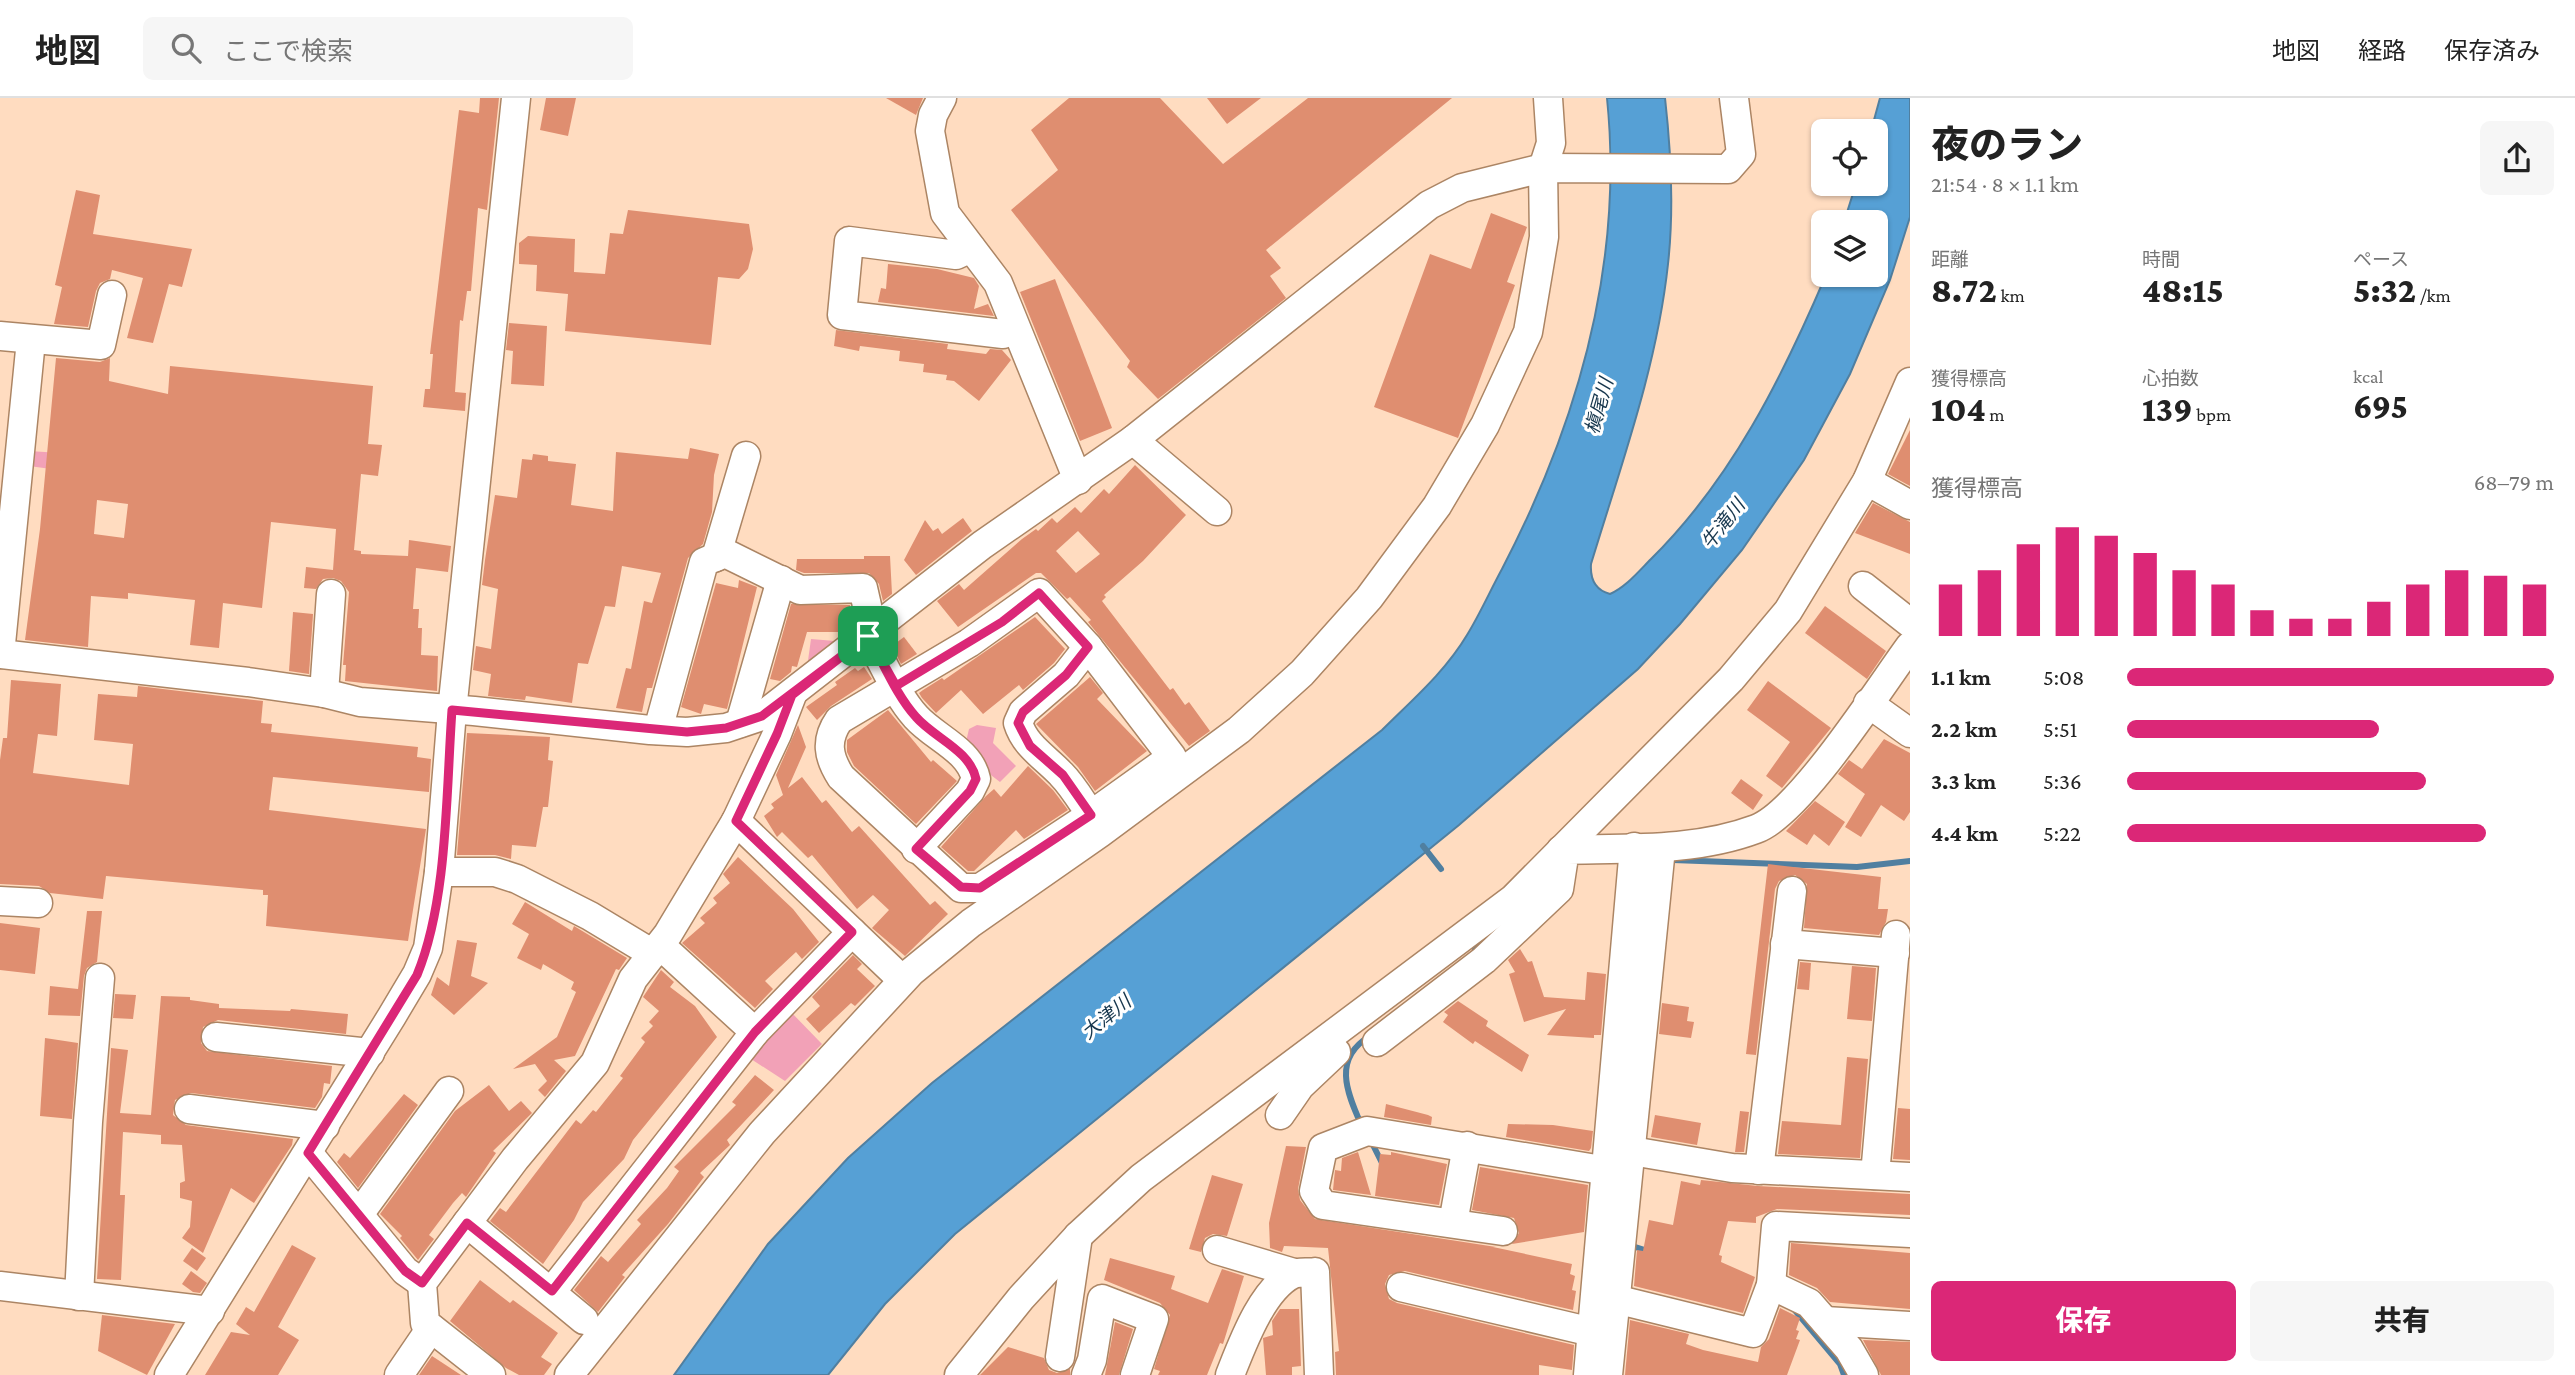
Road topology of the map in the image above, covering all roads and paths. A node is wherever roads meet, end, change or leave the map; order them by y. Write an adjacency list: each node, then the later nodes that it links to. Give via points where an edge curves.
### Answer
1 (516, 98): 31 (street)
2 (942, 98): 6 (street, via 930,131 944,213)
3 (1548, 98): 5 (street)
4 (1734, 98): 5 (street, via 1741,154 1728,169)
5 (1551, 168): 12 (street, via 1462,188 1429,205); 89 (street, via 1528,332 1485,425 1444,495 1369,598 1302,673 1238,730 971,923 911,972 762,1133)
6 (971, 248): 8 (street, via 998,284); 8 (street, via 956,255 849,241 842,314 1003,334)
7 (112, 295): 10 (street, via 101,345)
8 (1015, 329): 14 (street)
9 (0, 336): 10 (street)
10 (31, 340): 26 (street)
11 (1910, 382): 15 (street)
12 (1133, 440): 14 (street); 17 (street)
13 (746, 456): 18 (street)
14 (1079, 480): 23 (street, via 982,545)
15 (1867, 481): 16 (street); 39 (street, via 1788,611 1739,670)
16 (1910, 505)
17 (1217, 511)
18 (716, 557): 19 (street, via 725,553); 33 (street, via 704,562)
19 (781, 580): 23 (street, via 800,590 863,588); 32 (street)
20 (1863, 586): 22 (street)
21 (331, 594): 28 (street)
22 (1910, 623)
23 (870, 634): 27 (street); 29 (street)
24 (1910, 646): 30 (street)
25 (1088, 647): 27 (street, via 1039,593 1002,622); 35 (street, via 1066,675 1023,712 1018,723 1030,746 1063,775); 35 (street, via 1172,757)
26 (0, 654): 28 (street)
27 (896, 686): 38 (street, via 932,734 960,752 976,779); 38 (street, via 839,720 829,746 831,761 841,777)
28 (324, 692): 31 (street, via 360,702)
29 (792, 695): 32 (street, via 762,716); 36 (street)
30 (1868, 703): 34 (street); 37 (street, via 1788,808 1759,829)
31 (452, 710): 33 (street); 40 (street)
32 (740, 723): 33 (street, via 687,732)
33 (658, 730)
34 (1910, 733)
35 (1091, 815): 38 (street, via 980,888 961,887)
36 (736, 821): 44 (street); 46 (street)
37 (1648, 848): 39 (street); 60 (street)
38 (916, 849)
39 (1560, 850): 49 (street, via 1513,900); 52 (street, via 1559,889 1552,897 1483,960)
40 (439, 872): 46 (street, via 495,872 517,879); 53 (street, via 428,948)
41 (1792, 891): 45 (street)
42 (0, 901): 43 (street)
43 (38, 903)
44 (852, 932): 47 (street); 50 (street)
45 (1786, 944): 61 (street); 62 (street, via 1895,944)
46 (656, 949): 50 (street); 65 (street, via 632,979 595,1063)
47 (894, 972)
48 (100, 978): 77 (street)
49 (1391, 991): 56 (street, via 1376,1017 1300,1086); 69 (street, via 1141,1178)
50 (755, 1032): 76 (street)
51 (216, 1037): 53 (street)
52 (1377, 1042)
53 (370, 1053): 57 (street)
54 (449, 1091): 64 (street)
55 (189, 1109): 57 (street)
56 (1280, 1115)
57 (325, 1126): 59 (street)
58 (1466, 1146): 60 (street); 66 (street); 66 (street, via 1367,1131 1323,1148 1314,1191 1324,1205)
59 (308, 1153): 64 (street); 79 (street)
60 (1616, 1156): 61 (street); 78 (street)
61 (1759, 1170): 62 (street)
62 (1875, 1175): 63 (street)
63 (1910, 1177)
64 (360, 1213): 72 (street, via 405,1271)
65 (467, 1223): 72 (street); 76 (street)
66 (1453, 1223): 67 (street)
67 (1503, 1231)
68 (1910, 1233): 73 (street, via 1776,1226)
69 (1079, 1235): 85 (street); 90 (street, via 1020,1298)
70 (1217, 1251): 71 (street)
71 (1294, 1273): 93 (street, via 1274,1291 1251,1325); 94 (street, via 1315,1272)
72 (422, 1283): 83 (street, via 425,1323)
73 (1771, 1285): 78 (street, via 1753,1333); 81 (street, via 1809,1303)
74 (0, 1286): 77 (street)
75 (1401, 1287): 84 (street)
76 (552, 1291): 80 (street)
77 (79, 1296): 79 (street)
78 (1605, 1299): 84 (street); 96 (street)
79 (210, 1311): 86 (street)
80 (584, 1320)
81 (1825, 1321): 82 (street); 97 (street)
82 (1910, 1326)
83 (431, 1328): 87 (street); 88 (street)
84 (1592, 1332): 95 (street)
85 (1060, 1357)
86 (169, 1375)
87 (399, 1375)
88 (491, 1375)
89 (569, 1375)
90 (959, 1375)
91 (1086, 1375): 92 (street, via 1102,1299 1154,1319)
92 (1135, 1375)
93 (1230, 1375)
94 (1319, 1375)
95 (1588, 1375)
96 (1608, 1375)
97 (1864, 1375)

